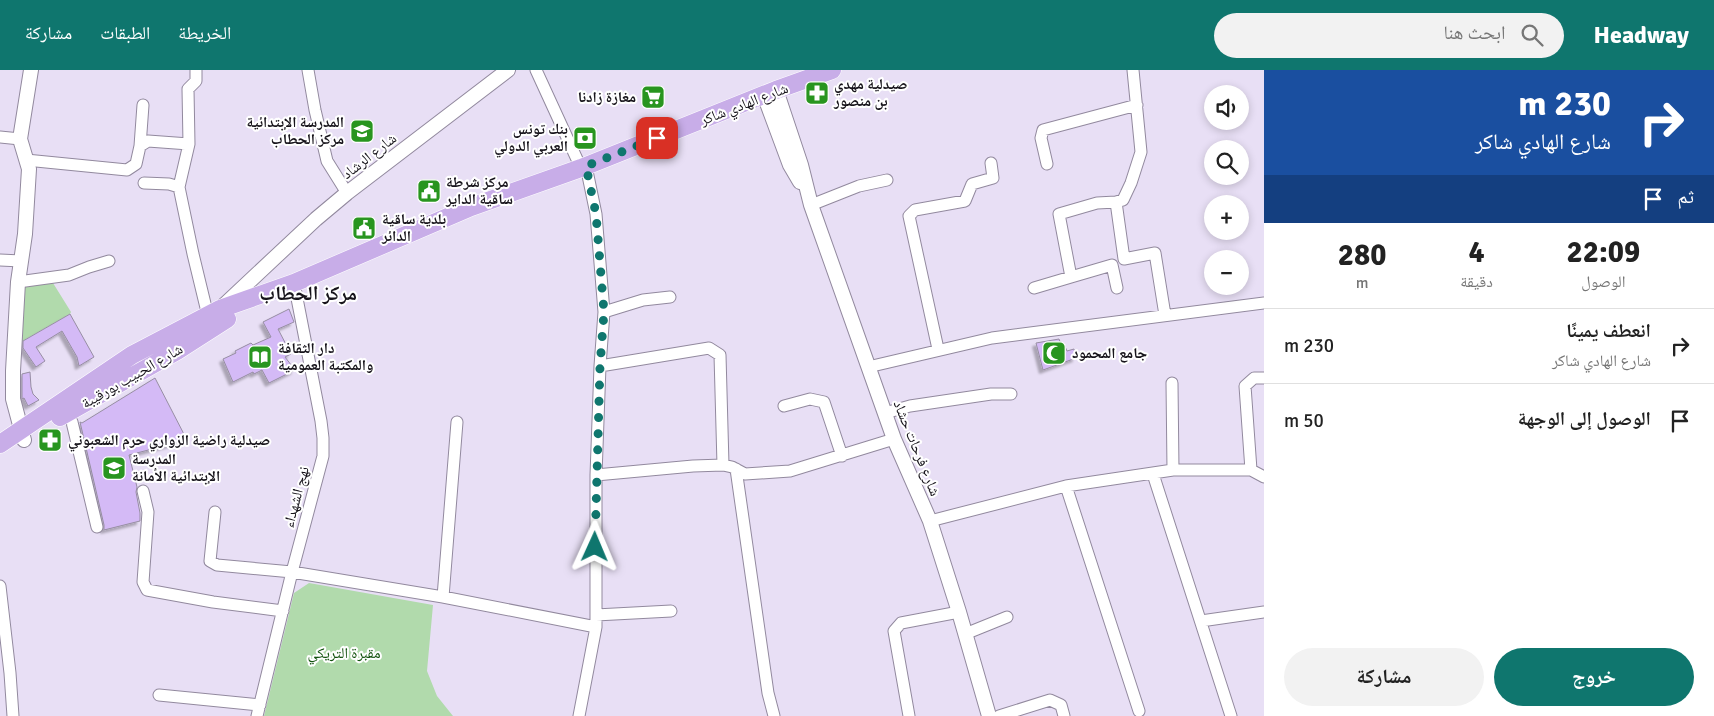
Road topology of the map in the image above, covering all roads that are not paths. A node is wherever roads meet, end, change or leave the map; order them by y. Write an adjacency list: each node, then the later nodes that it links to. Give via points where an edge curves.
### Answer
1 (32, 70): 12 (street)
2 (196, 70): 13 (street, via 196,81 188,89)
3 (308, 70): 22 (street, via 327,161)
4 (508, 70): 22 (street, شارع الرشاد)
5 (536, 70): 18 (street)
6 (832, 70): 8 (main road, شارع الهادي شاكر)
7 (1134, 70): 10 (street)
8 (770, 93): 18 (main road, شارع الهادي شاكر); 23 (street, شارع فرحات حشاد, via 790,165)
9 (143, 105): 14 (street)
10 (1137, 105): 17 (street, via 1043,130 1041,138); 24 (street, via 1141,152 1124,200)
11 (0, 137): 12 (street)
12 (20, 139): 15 (street)
13 (189, 144): 14 (street, via 148,141); 21 (street)
14 (140, 146): 15 (street, via 136,164 127,170)
15 (26, 160): 26 (street, via 29,170)
16 (991, 163): 40 (street, via 993,178 972,184 965,201 915,210 909,216)
17 (1047, 164)
18 (584, 167): 31 (main road, شارع الهادي شاكر, via 471,207); 37 (street, via 596,214)
19 (887, 180): 23 (street)
20 (144, 183): 21 (street)
21 (179, 187): 39 (street, via 193,254)
22 (347, 193): 28 (street, شارع الرشاد)
23 (809, 200): 42 (street, شارع فرحات حشاد)
24 (1116, 202): 29 (street, via 1097,202 1059,214); 38 (street, via 1124,259 1155,253)
25 (0, 260): 26 (street)
26 (21, 261): 30 (street)
27 (109, 261): 30 (street, via 69,276)
28 (256, 276): 36 (street, شارع الرشاد); 39 (street, شارع الرشاد)
29 (1071, 277): 32 (street); 33 (street, via 1112,265)
30 (18, 282): 50 (street, via 13,399)
31 (294, 284): 36 (main road, شارع الحبيب بورقيبة); 67 (street, نهج الشهداء, via 321,421 323,456)
32 (1034, 288)
33 (1117, 288)
34 (670, 297): 37 (street, via 643,300)
35 (1264, 303): 38 (street)
36 (238, 308): 39 (main road, شارع الحبيب بورقيبة)
37 (604, 312): 41 (street)
38 (1166, 314): 40 (street, via 992,338)
39 (216, 316): 48 (main road, شارع الحبيب بورقيبة, via 177,351); 50 (main road, شارع الحبيب بورقيبة, via 132,355)
40 (938, 350): 42 (street)
41 (600, 366): 55 (street, via 709,348 720,355); 60 (street)
42 (868, 367): 47 (street, شارع فرحات حشاد)
43 (1264, 378): 58 (street, via 1254,378 1245,386)
44 (1172, 383): 57 (street)
45 (1011, 394): 47 (street, via 928,403)
46 (784, 406): 54 (street, via 810,399 824,402)
47 (885, 412): 51 (street, شارع فرحات حشاد)
48 (66, 413): 50 (main road, شارع الحبيب بورقيبة); 66 (street, via 72,422)
49 (456, 422): 69 (street)
50 (23, 435): 52 (main road, شارع الحبيب بورقيبة); 53 (main road, شارع الحبيب بورقيبة)
51 (894, 439): 54 (street); 65 (street, شارع فرحات حشاد)
52 (0, 444)
53 (0, 455)
54 (842, 456): 56 (street, via 790,471 745,474)
55 (724, 465): 56 (street); 60 (street)
56 (736, 469): 83 (street)
57 (1173, 470): 58 (street); 59 (street)
58 (1251, 470): 61 (street)
59 (1154, 474): 62 (street); 76 (street)
60 (596, 475): 75 (street)
61 (1264, 477)
62 (1066, 486): 65 (street); 80 (street)
63 (143, 491): 70 (street, via 148,512 142,582 147,590)
64 (216, 512): 67 (street, via 212,563)
65 (930, 521): 72 (street, شارع فرحات حشاد)
66 (97, 527)
67 (292, 572): 69 (street); 70 (street, نهج الشهداء)
68 (0, 586): 81 (street)
69 (443, 596): 75 (street)
70 (283, 611): 79 (street, نهج الشهداء)
71 (671, 611): 75 (street)
72 (959, 612): 77 (street, شارع فرحات حشاد); 84 (street, via 901,623 894,631)
73 (1264, 612): 76 (street)
74 (1007, 617): 77 (street)
75 (596, 621): 82 (street)
76 (1201, 621): 88 (street)
77 (965, 634): 85 (street, شارع فرحات حشاد)
78 (159, 696): 79 (street)
79 (259, 710)
80 (1139, 711)
81 (13, 716)
82 (579, 716)
83 (774, 716)
84 (909, 716)
85 (989, 716)
86 (999, 716): 87 (street, via 1050,700 1061,705)
87 (1064, 716)
88 (1230, 716)

